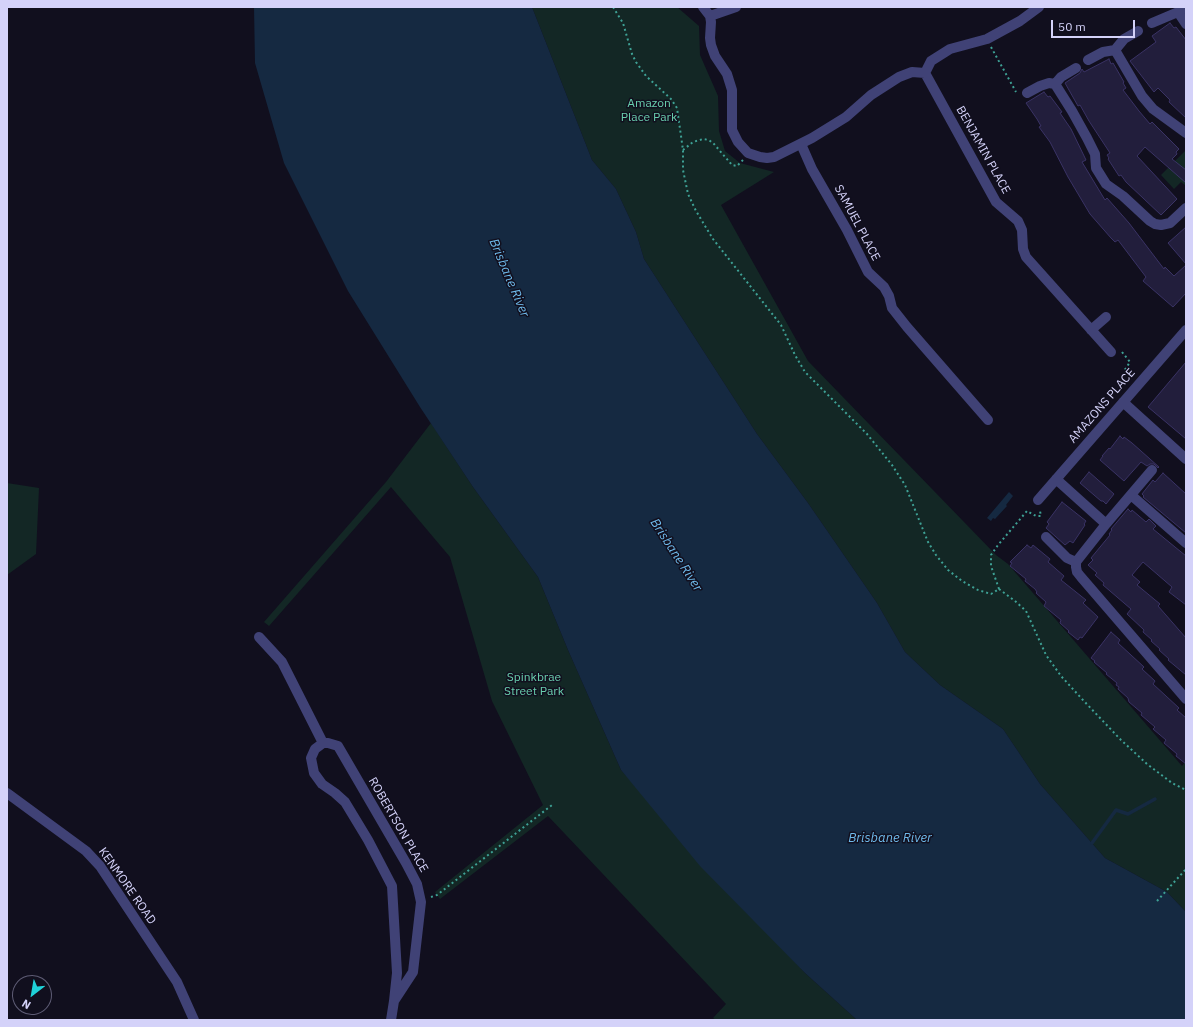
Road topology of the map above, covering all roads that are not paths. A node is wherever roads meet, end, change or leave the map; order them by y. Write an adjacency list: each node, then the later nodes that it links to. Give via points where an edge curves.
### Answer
1 (703, 7): 5 (street)
2 (736, 7): 5 (street)
3 (1039, 7): 12 (street, via 987,39 950,49 931,61)
4 (1182, 10): 6 (street); 7 (street)
5 (710, 16): 16 (street, via 710,45 727,74 732,90 732,130 738,142 748,153 760,157 774,157)
6 (1152, 24)
7 (1186, 24)
8 (1138, 31): 9 (street, via 1124,39)
9 (1115, 50): 10 (street, via 1103,52); 15 (street, via 1142,96 1153,109)
10 (1088, 60)
11 (1076, 68): 13 (street)
12 (925, 72): 16 (street, via 912,72 899,77 871,95 846,117); 19 (street, BENJAMIN PLACE, via 996,202 1018,221 1026,257)
13 (1055, 84): 14 (street, via 1049,83); 17 (street, via 1087,138 1095,154 1096,168 1106,184 1155,224 1170,223)
14 (1027, 93)
15 (1186, 133)
16 (801, 144): 23 (street, SAMUEL PLACE, via 868,272 884,287 892,308)
17 (1186, 208)
18 (1106, 317): 19 (street)
19 (1091, 330): 21 (street, BENJAMIN PLACE)
20 (1186, 330): 22 (street, AMAZONS PLACE)
21 (1116, 351)
22 (1123, 402): 24 (street); 26 (street, AMAZONS PLACE)
23 (988, 420)
24 (1186, 459)
25 (1152, 470): 27 (street)
26 (1056, 479): 28 (street, AMAZONS PLACE); 29 (street)
27 (1131, 495): 29 (street); 31 (street)
28 (1038, 500)
29 (1106, 524): 32 (street)
30 (1046, 536): 32 (street, via 1066,558)
31 (1186, 543)
32 (1076, 562): 34 (street, via 1077,572 1081,577)
33 (259, 636): 35 (street, via 282,662)
34 (1186, 698)
35 (323, 742): 37 (street, ROBERTSON PLACE, via 315,749 311,758 314,773 322,784 345,802 392,886 398,973); 37 (street, ROBERTSON PLACE, via 338,746 417,884 421,902 413,972)
36 (7, 793): 38 (street, KENMORE ROAD, via 81,847 100,866 177,982)
37 (394, 1001): 39 (street, ROBERTSON PLACE)
38 (194, 1020)
39 (391, 1020)

